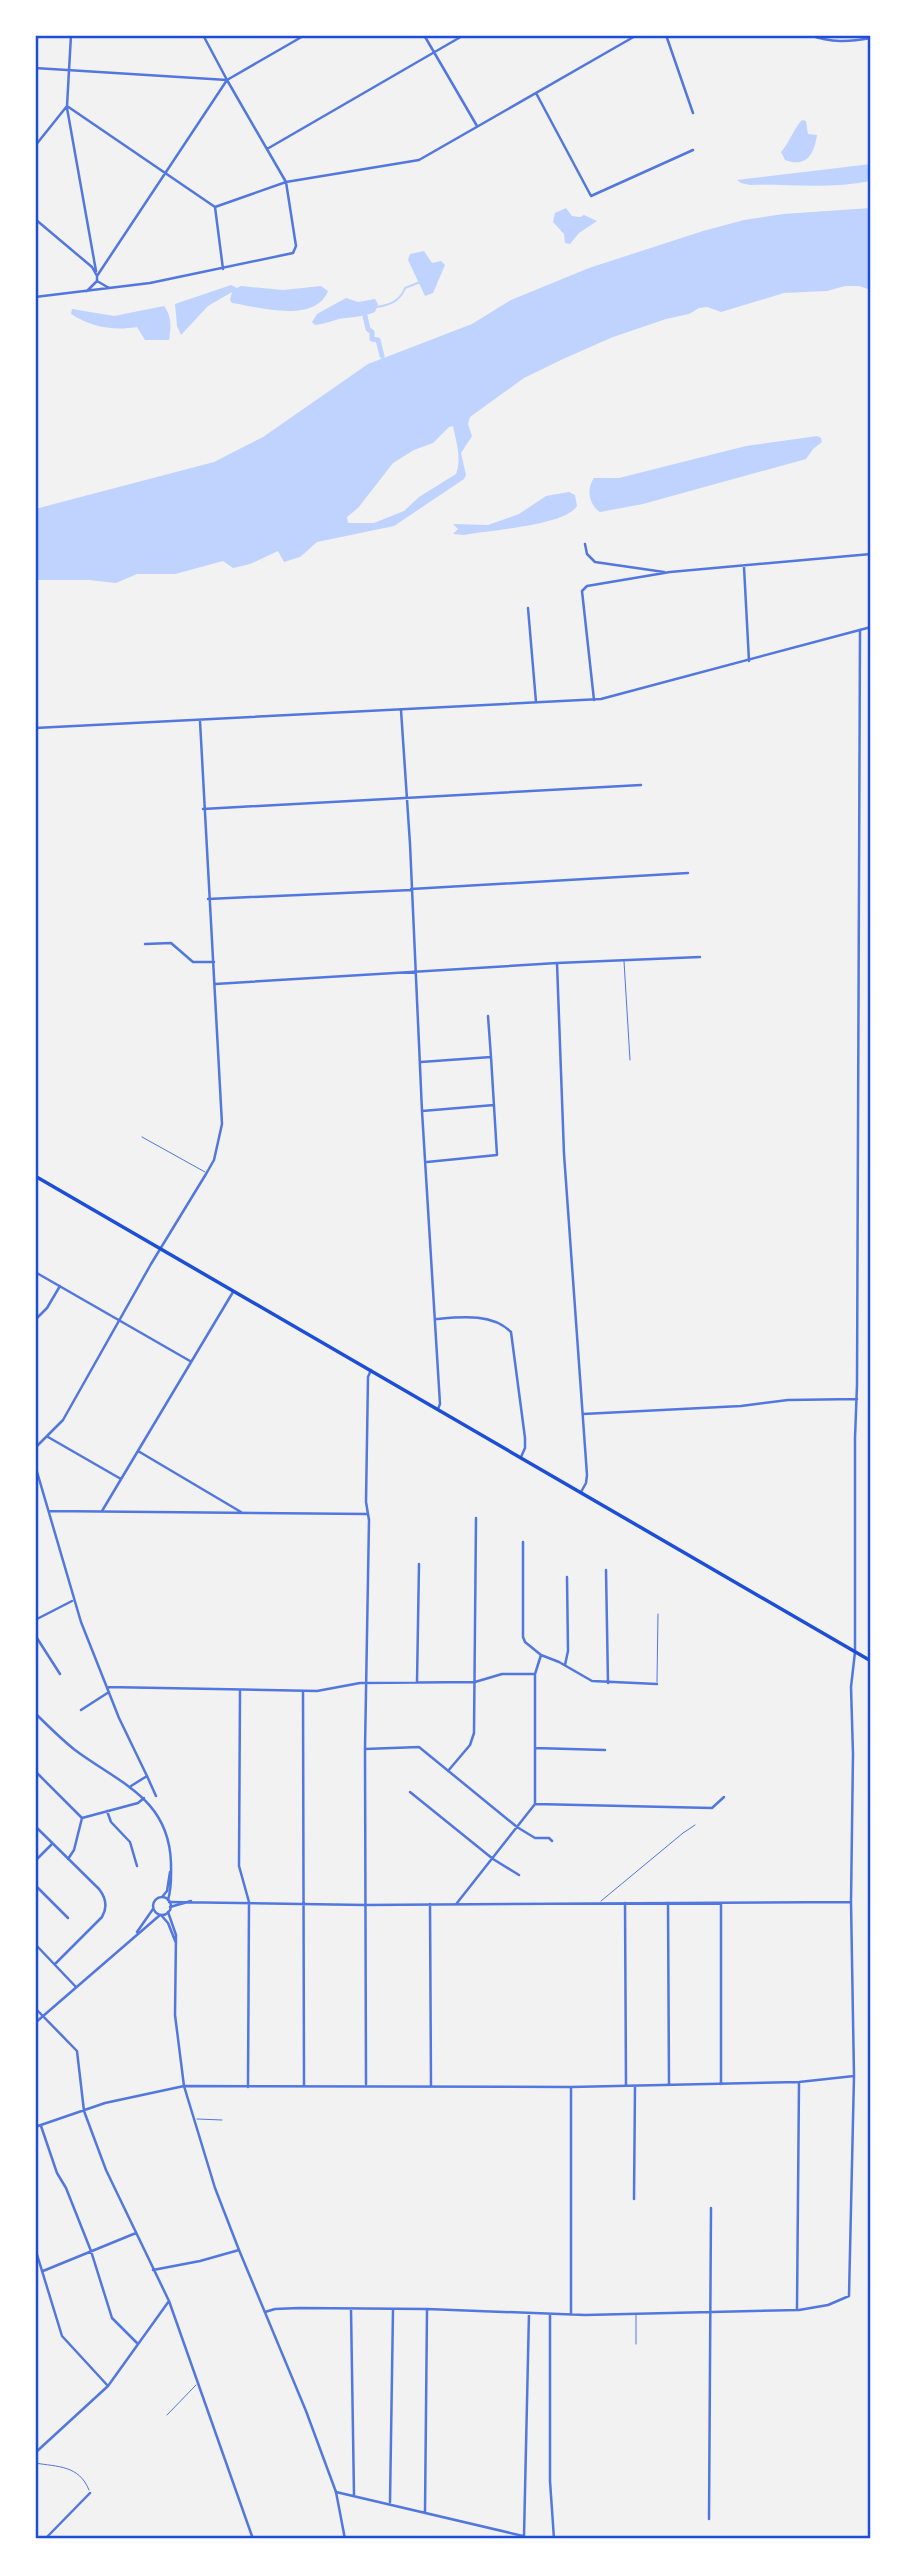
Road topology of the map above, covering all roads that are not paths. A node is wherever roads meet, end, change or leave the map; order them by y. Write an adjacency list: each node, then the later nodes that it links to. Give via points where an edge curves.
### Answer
1 (71, 35): 14 (street)
2 (203, 35): 15 (street)
3 (305, 35): 15 (street)
4 (424, 35): 12 (street)
5 (464, 35): 12 (street)
6 (637, 35): 16 (street)
7 (666, 35): 18 (street)
8 (810, 35): 11 (street)
9 (833, 35): 11 (street)
10 (871, 38): 11 (street)
11 (833, 41)
12 (434, 52): 19 (street); 21 (street)
13 (35, 68): 14 (street)
14 (69, 70): 15 (street); 17 (street)
15 (227, 80): 21 (street); 23 (street)
16 (536, 93): 19 (street); 22 (street, via 592,196)
17 (67, 106): 20 (street); 23 (street); 28 (street)
18 (693, 113)
19 (477, 127): 24 (street, via 419,160)
20 (35, 146)
21 (267, 149): 24 (street)
22 (693, 150)
23 (164, 173): 25 (street); 28 (street)
24 (286, 182): 25 (street); 27 (street, via 296,246 293,253)
25 (215, 207): 27 (street)
26 (35, 219): 28 (street)
27 (223, 269): 30 (street)
28 (97, 276): 29 (street)
29 (97, 281): 30 (street); 31 (street)
30 (109, 288): 31 (street)
31 (86, 291): 32 (street)
32 (35, 298)
33 (586, 544): 36 (street, via 587,554 595,562)
34 (871, 554): 35 (street)
35 (744, 567): 36 (street); 40 (street)
36 (670, 572): 41 (street, via 599,583 582,591)
37 (528, 608): 42 (street)
38 (871, 627): 39 (street)
39 (860, 630): 40 (street); 78 (street)
40 (749, 661): 41 (street)
41 (594, 700): 42 (street)
42 (536, 703): 43 (street)
43 (401, 710): 44 (street); 47 (street)
44 (200, 721): 45 (street); 48 (street)
45 (35, 728)
46 (641, 785): 47 (street)
47 (405, 798): 48 (street); 50 (street)
48 (203, 809): 51 (street)
49 (688, 873): 50 (street)
50 (411, 890): 51 (street); 57 (street)
51 (208, 899): 55 (street)
52 (145, 944): 55 (street, via 170,943 193,962)
53 (700, 957): 54 (street)
54 (624, 960): 56 (street); 61 (lane)
55 (214, 962): 58 (street)
56 (557, 963): 57 (street); 80 (street, via 564,1154)
57 (415, 973): 58 (street); 62 (street)
58 (215, 984): 67 (street, via 222,1124)
59 (488, 1016): 60 (street)
60 (491, 1058): 62 (street); 63 (street)
61 (630, 1060)
62 (421, 1062): 64 (street)
63 (494, 1105): 64 (street); 66 (street, via 497,1155)
64 (422, 1111): 66 (street)
65 (142, 1137): 67 (lane)
66 (426, 1162): 73 (street)
67 (206, 1173): 69 (street)
68 (35, 1176): 69 (main road)
69 (161, 1248): 72 (main road); 75 (street)
70 (35, 1272): 71 (street)
71 (60, 1286): 74 (street); 75 (street)
72 (233, 1292): 76 (street); 77 (main road)
73 (436, 1319): 79 (street); 84 (street, via 479,1318 511,1332 525,1444)
74 (35, 1320)
75 (119, 1320): 76 (street); 81 (street)
76 (190, 1361): 83 (street)
77 (371, 1370): 79 (main road); 91 (street)
78 (857, 1399): 80 (street); 101 (street)
79 (438, 1409): 84 (main road)
80 (583, 1414): 87 (street, via 587,1475)
81 (48, 1437): 82 (street); 86 (street)
82 (35, 1448)
83 (138, 1451): 86 (street); 90 (street)
84 (521, 1458): 87 (main road)
85 (35, 1465): 88 (street)
86 (122, 1479): 89 (street)
87 (581, 1492): 101 (main road)
88 (49, 1511): 89 (street); 97 (street)
89 (102, 1511): 90 (street)
90 (241, 1513): 91 (street)
91 (368, 1514): 109 (street)
92 (476, 1518): 108 (street)
93 (523, 1542): 102 (street, via 523,1637)
94 (419, 1564): 107 (street)
95 (606, 1570): 110 (street)
96 (567, 1577): 104 (street)
97 (73, 1601): 99 (street); 112 (street)
98 (658, 1614): 111 (lane)
99 (35, 1620)
100 (35, 1635): 105 (street)
101 (855, 1652): 103 (main road); 148 (street)
102 (541, 1656): 104 (street); 106 (street)
103 (871, 1661)
104 (565, 1665): 110 (street, via 592,1681)
105 (60, 1674)
106 (535, 1674): 108 (street, via 502,1674); 118 (street)
107 (417, 1682): 108 (street); 109 (street)
108 (475, 1682): 122 (street, via 472,1740)
109 (366, 1683): 115 (street); 119 (street)
110 (608, 1684): 111 (street)
111 (657, 1684)
112 (107, 1688): 113 (street); 114 (street)
113 (240, 1690): 115 (street); 147 (street, via 239,1866)
114 (109, 1692): 116 (street); 123 (street)
115 (303, 1692): 149 (street)
116 (81, 1710)
117 (35, 1713): 124 (street, via 76,1750)
118 (535, 1748): 120 (street); 129 (street)
119 (365, 1749): 122 (street, via 419,1747); 156 (street)
120 (605, 1750)
121 (35, 1771): 131 (street)
122 (448, 1771): 134 (street)
123 (147, 1776): 124 (street); 126 (street)
124 (131, 1787): 128 (street)
125 (410, 1792): 138 (street)
126 (156, 1796)
127 (724, 1797): 129 (street, via 712,1808)
128 (144, 1798): 130 (street); 141 (street, via 166,1834)
129 (535, 1804): 134 (street)
130 (107, 1811): 131 (street); 140 (street, via 130,1842)
131 (82, 1818): 137 (street)
132 (695, 1825): 152 (lane)
133 (35, 1826): 136 (street)
134 (517, 1827): 135 (street); 138 (street)
135 (552, 1842)
136 (53, 1843): 137 (street); 139 (street)
137 (68, 1859): 165 (street, via 100,1891 106,1908)
138 (492, 1859): 142 (street); 151 (street)
139 (35, 1861)
140 (137, 1866)
141 (171, 1868): 144 (street); 145 (street)
142 (519, 1875)
143 (35, 1885): 161 (street)
144 (162, 1897): 145 (street); 158 (street, via 155,1900)
145 (169, 1901): 146 (street); 157 (street)
146 (191, 1901): 147 (street); 157 (street)
147 (249, 1902): 149 (street); 181 (street)
148 (850, 1902): 155 (street); 171 (street)
149 (303, 1903): 156 (street); 179 (street)
150 (430, 1903): 151 (street); 156 (street); 180 (street)
151 (457, 1903): 152 (street)
152 (600, 1903): 153 (street)
153 (625, 1903): 154 (street); 177 (street)
154 (668, 1903): 155 (street); 173 (street)
155 (721, 1903): 174 (street)
156 (365, 1905): 176 (street)
157 (170, 1907): 159 (street)
158 (153, 1908): 160 (street); 162 (street)
159 (168, 1912): 160 (street); 164 (street)
160 (161, 1915): 162 (street); 164 (street)
161 (68, 1918)
162 (135, 1935): 166 (street)
163 (35, 1944): 165 (street)
164 (176, 1944): 175 (street, via 175,2015)
165 (55, 1964): 166 (street)
166 (78, 1986): 167 (street); 169 (street)
167 (83, 1990)
168 (35, 2008): 169 (street)
169 (43, 2016): 170 (street); 183 (street, via 77,2051)
170 (35, 2023)
171 (854, 2076): 172 (street); 200 (street, via 849,2297)
172 (799, 2082): 174 (street); 200 (street)
173 (669, 2084): 174 (street); 178 (street)
174 (721, 2084)
175 (184, 2085): 181 (street); 183 (street); 184 (street)
176 (366, 2085): 179 (street); 180 (street)
177 (626, 2085): 178 (street); 182 (street)
178 (635, 2085): 188 (street)
179 (303, 2086): 181 (street)
180 (431, 2086): 182 (street)
181 (248, 2087)
182 (571, 2087): 206 (street)
183 (84, 2112): 186 (street); 190 (street)
184 (194, 2119): 185 (lane); 192 (street)
185 (222, 2120)
186 (41, 2126): 187 (street); 193 (street)
187 (35, 2127)
188 (634, 2199)
189 (711, 2208): 202 (street)
190 (136, 2233): 193 (street); 194 (street)
191 (35, 2248): 195 (street)
192 (239, 2250): 194 (street); 201 (street)
193 (91, 2252): 195 (street); 207 (street, via 112,2318)
194 (153, 2270): 196 (street)
195 (43, 2271): 210 (street, via 62,2336)
196 (169, 2301): 207 (street); 209 (street)
197 (351, 2309): 199 (street); 201 (street); 216 (street)
198 (426, 2309): 199 (street); 203 (street); 218 (street)
199 (393, 2310): 217 (street)
200 (797, 2311): 202 (street)
201 (265, 2312): 214 (street)
202 (711, 2312): 204 (street); 219 (street)
203 (528, 2313): 205 (street); 220 (street)
204 (636, 2313): 206 (street); 208 (lane)
205 (550, 2314): 206 (street); 226 (street)
206 (571, 2315)
207 (138, 2344): 210 (street)
208 (636, 2344)
209 (198, 2384): 211 (lane); 223 (street)
210 (108, 2386): 212 (street)
211 (167, 2415)
212 (35, 2453)
213 (35, 2463): 215 (lane, via 73,2469)
214 (336, 2492): 216 (street); 221 (street)
215 (90, 2493): 222 (street)
216 (354, 2495): 217 (street)
217 (390, 2503): 218 (street)
218 (425, 2512): 220 (street)
219 (709, 2518)
220 (524, 2536): 225 (street)
221 (345, 2538): 224 (street)
222 (45, 2539)
223 (253, 2539)
224 (339, 2539)
225 (536, 2539)
226 (554, 2539)

